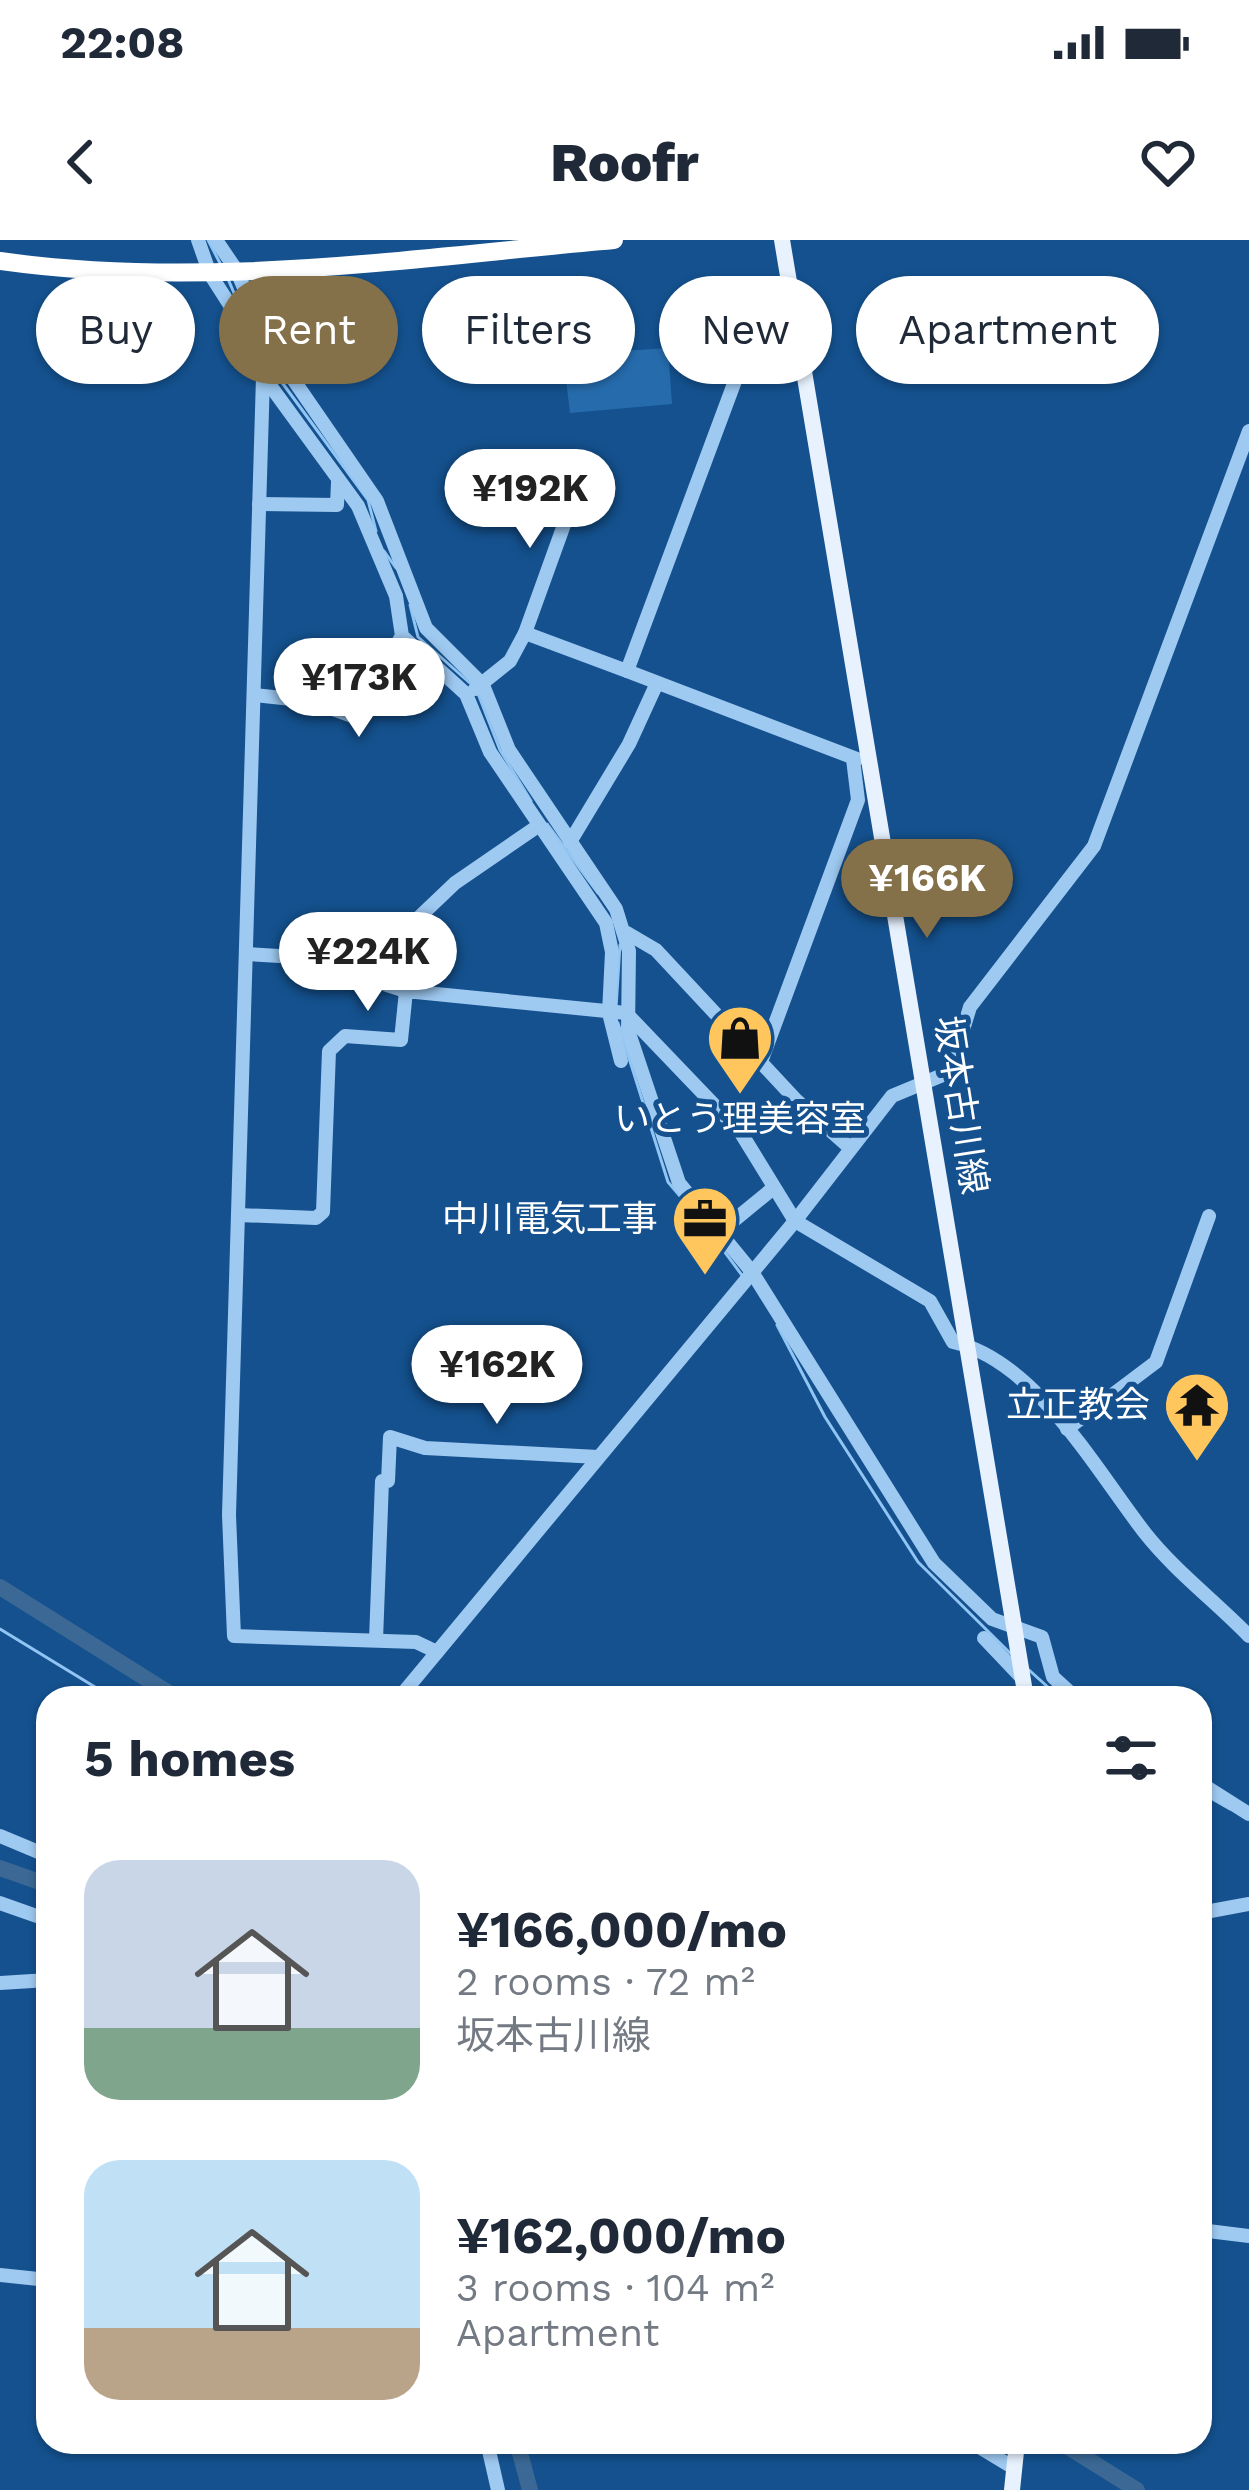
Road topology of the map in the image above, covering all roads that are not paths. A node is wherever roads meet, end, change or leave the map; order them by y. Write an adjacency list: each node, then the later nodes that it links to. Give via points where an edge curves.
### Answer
1 (198, 240): 6 (street)
2 (216, 240): 6 (street)
3 (614, 240): 6 (highway)
4 (782, 240): 8 (main road, 坂本古川線)
5 (0, 261): 6 (highway, via 88,274)
6 (222, 273): 7 (street); 21 (street, via 377,501 426,628)
7 (223, 276)
8 (789, 276)
9 (263, 384): 16 (street)
10 (268, 384): 14 (street)
11 (734, 384): 19 (street)
12 (806, 384): 23 (main road, 坂本古川線)
13 (1249, 431): 33 (street, via 1094,846 970,1007 950,1072)
14 (338, 482): 16 (street, via 337,506); 18 (street, via 358,506 386,570)
15 (578, 486): 17 (street)
16 (259, 504): 22 (street)
17 (525, 633): 19 (street); 21 (street, via 510,661)
18 (402, 636): 21 (street); 22 (street, via 352,716)
19 (627, 671): 20 (street)
20 (657, 682): 23 (street); 25 (street, via 629,744)
21 (474, 689): 24 (street, via 490,752); 25 (street)
22 (254, 695): 27 (street)
23 (861, 759): 31 (street, via 859,800); 33 (main road, 坂本古川線)
24 (538, 826): 25 (street); 28 (street, via 454,883)
25 (563, 844): 26 (street); 30 (street, via 607,922)
26 (627, 933): 30 (street); 31 (street, via 656,950)
27 (246, 954): 28 (street, via 313,958 344,980); 36 (street)
28 (370, 964): 29 (street, via 387,985)
29 (406, 991): 30 (street); 36 (street, via 401,1040 345,1036 329,1052 323,1212)
30 (617, 1013): 32 (street); 35 (street, via 726,1115); 39 (street, via 679,1183)
31 (762, 1059): 34 (street)
32 (621, 1061)
33 (923, 1083): 34 (street, via 892,1096); 41 (main road, 坂本古川線)
34 (849, 1147): 38 (street)
35 (771, 1190): 38 (street); 39 (street)
36 (238, 1215): 47 (street, via 229,1516 234,1636)
37 (1210, 1216): 42 (street, via 1156,1362)
38 (795, 1221): 40 (street); 41 (street, via 930,1301 946,1336)
39 (721, 1231): 40 (street)
40 (748, 1277): 43 (street); 44 (street, via 934,1563 992,1619)
41 (968, 1345): 42 (street, via 998,1359); 44 (main road, 坂本古川線)
42 (1067, 1429): 45 (street, via 1146,1534)
43 (598, 1456): 47 (street, via 425,1448 389,1437); 48 (street)
44 (1016, 1629): 49 (main road, 坂本古川線); 51 (street, via 1042,1637)
45 (1249, 1636)
46 (984, 1638): 49 (street)
47 (376, 1640): 48 (street)
48 (436, 1652): 50 (street)
49 (1024, 1685)
50 (409, 1686)
51 (1063, 1686)
52 (1212, 1791): 53 (street)
53 (1249, 1814)
54 (0, 1836): 55 (street)
55 (36, 1851)
56 (0, 1903): 59 (street)
57 (1249, 1904): 58 (street)
58 (1212, 1911)
59 (36, 1916)
60 (36, 1981): 61 (street)
61 (0, 1983)
62 (1212, 2231): 63 (street)
63 (1249, 2236)
64 (0, 2275): 65 (street)
65 (36, 2279)
66 (490, 2454): 68 (street)
67 (1016, 2456): 69 (main road)
68 (498, 2490)
69 (1012, 2490)

